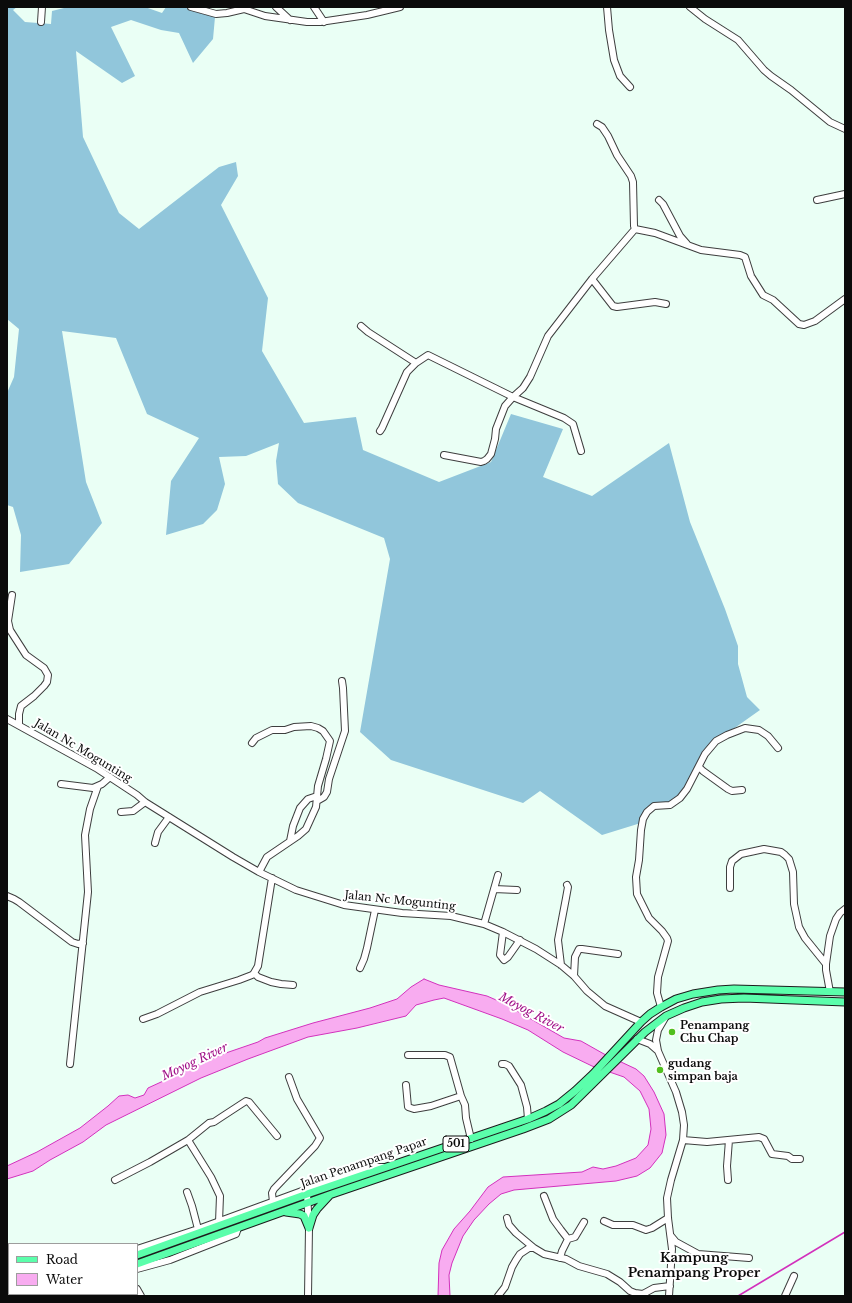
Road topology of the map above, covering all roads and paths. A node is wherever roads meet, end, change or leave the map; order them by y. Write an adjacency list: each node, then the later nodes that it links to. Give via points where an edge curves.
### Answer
1 (42, 7): 10 (street)
2 (191, 7): 8 (street, via 216,14)
3 (276, 7): 9 (street)
4 (314, 7): 11 (street)
5 (400, 7): 11 (street)
6 (607, 7): 12 (street, via 608,30 614,60 620,76)
7 (690, 7): 14 (street, via 732,35 771,76 830,122)
8 (244, 8): 9 (street, via 265,16)
9 (290, 20): 11 (street)
10 (41, 22)
11 (324, 22)
12 (630, 87)
13 (597, 124): 18 (street, via 608,136 632,179)
14 (845, 130)
15 (845, 194): 17 (street)
16 (659, 200): 19 (street)
17 (817, 200)
18 (635, 229): 19 (street); 20 (street)
19 (687, 244): 21 (street, via 707,251 745,257 751,276 763,296 773,300 799,324 814,321)
20 (592, 279): 22 (street, via 613,306 655,302); 25 (street, via 548,336 530,377)
21 (845, 299)
22 (666, 304)
23 (361, 326): 24 (street)
24 (416, 363): 25 (street, via 428,355); 26 (street, via 407,372)
25 (513, 396): 27 (street, via 572,424); 28 (street, via 505,406 496,429 491,454 487,459 481,462)
26 (380, 431)
27 (582, 451)
28 (444, 455)
29 (12, 595): 32 (street, via 8,621 10,630 26,655 47,671 48,679 22,706)
30 (342, 681): 40 (street, via 345,731 327,792 324,797)
31 (7, 719): 32 (street, Jalan Nc Mogunting)
32 (19, 725): 36 (street, Jalan Nc Mogunting)
33 (252, 742): 40 (street, via 272,730 311,726 323,732 330,741)
34 (778, 748): 35 (street, via 763,732 745,728 716,741 705,754)
35 (699, 767): 39 (street, via 728,789); 70 (street, via 680,798 670,805 650,808 642,823 637,894 650,918 668,938 658,977 657,993)
36 (110, 777): 38 (street); 41 (street, Jalan Nc Mogunting)
37 (61, 784): 38 (street, via 93,788)
38 (98, 786): 59 (street, via 85,836 88,892)
39 (742, 790)
40 (317, 798): 44 (street, via 316,807 306,829); 44 (street, via 308,799 300,808)
41 (145, 802): 42 (street, via 133,811); 43 (street, Jalan Nc Mogunting)
42 (121, 812)
43 (169, 817): 45 (street, via 158,832); 46 (street, Jalan Nc Mogunting)
44 (290, 842): 46 (street, via 267,857)
45 (155, 843)
46 (259, 872): 48 (street, Jalan Nc Mogunting)
47 (498, 875): 51 (street)
48 (272, 878): 55 (street, Jalan Nc Mogunting, via 296,890 333,903); 64 (street, via 258,966)
49 (567, 885): 62 (street, via 558,940)
50 (730, 888): 61 (street, via 730,867 732,861 741,854 771,849 785,855 793,872 794,904 799,927)
51 (494, 889): 52 (street); 56 (street)
52 (517, 890)
53 (7, 896): 59 (street, via 19,902 72,942)
54 (845, 909): 61 (street, via 836,919 830,936)
55 (375, 910): 56 (street, Jalan Nc Mogunting, via 451,916); 63 (street)
56 (484, 924): 57 (street, Jalan Nc Mogunting)
57 (504, 932): 58 (street, Jalan Nc Mogunting); 58 (street, via 500,955 504,960)
58 (520, 940): 62 (street, Jalan Nc Mogunting)
59 (83, 943): 77 (street)
60 (618, 954): 65 (street, via 579,949 575,957)
61 (826, 964): 67 (street)
62 (561, 965): 65 (street, Jalan Nc Mogunting)
63 (360, 968)
64 (254, 973): 66 (street, via 271,982); 72 (street, via 200,992)
65 (574, 976): 73 (street, Jalan Nc Mogunting, via 605,1006)
66 (293, 985)
67 (830, 992): 68 (main road, Jalan Penampang Papar / 501); 70 (main road, Jalan Penampang Papar / 501, via 718,990 676,999)
68 (845, 992)
69 (845, 1002): 71 (main road, Jalan Penampang Papar / 501, via 722,999 702,1002)
70 (661, 1007): 73 (main road, Jalan Penampang Papar / 501)
71 (666, 1016): 74 (main road, Jalan Penampang Papar / 501); 75 (street, via 658,1030)
72 (143, 1019)
73 (641, 1022): 82 (main road, Jalan Penampang Papar / 501, via 576,1091 559,1104)
74 (637, 1039): 75 (street, via 650,1044); 94 (main road, Jalan Penampang Papar / 501, via 572,1105 549,1119)
75 (658, 1051): 86 (street, via 682,1112)
76 (408, 1055): 81 (street, via 450,1057)
77 (70, 1064)
78 (502, 1064): 82 (street, via 509,1066 521,1085)
79 (289, 1077): 96 (street, via 297,1098 320,1138 274,1189)
80 (406, 1085): 81 (street, via 408,1107 414,1109)
81 (460, 1096): 84 (street, via 465,1105)
82 (528, 1119): 84 (main road, Jalan Penampang Papar / 501)
83 (277, 1136): 85 (street, via 246,1101 209,1123)
84 (471, 1139): 89 (main road, Jalan Penampang Papar / 501)
85 (188, 1140): 90 (street); 102 (street, via 211,1176 220,1196)
86 (683, 1140): 87 (street); 100 (street, via 668,1192)
87 (729, 1140): 88 (street, via 759,1137 764,1140 772,1154); 91 (street)
88 (800, 1159)
89 (385, 1167): 93 (main road, Jalan Penampang Papar / 501); 96 (street, via 359,1171)
90 (115, 1180)
91 (728, 1180)
92 (187, 1192): 106 (street)
93 (307, 1194): 97 (street); 111 (main road, Jalan Penampang Papar / 501)
94 (332, 1194): 97 (main road, Jalan Penampang Papar / 501); 105 (main road, via 316,1209)
95 (544, 1196): 108 (street, via 553,1219)
96 (273, 1202): 102 (street)
97 (308, 1203): 98 (main road, Jalan Penampang Papar / 501); 105 (street)
98 (282, 1212): 104 (main road, Jalan Penampang Papar / 501); 105 (main road, via 304,1216)
99 (507, 1218): 109 (street, via 516,1233)
100 (668, 1218): 101 (street, via 649,1230 633,1225 613,1225); 107 (street)
101 (604, 1221)
102 (219, 1222): 106 (street)
103 (584, 1222): 108 (street, via 575,1237)
104 (238, 1228): 114 (main road, Jalan Penampang Papar / 501); 115 (street, via 236,1234 170,1260)
105 (309, 1228): 121 (street)
106 (198, 1229): 110 (street)
107 (671, 1236): 113 (street, via 676,1242 698,1254); 119 (street)
108 (568, 1239): 112 (street)
109 (534, 1248): 112 (street, via 544,1254); 122 (street, via 527,1248 520,1254 512,1267 506,1287)
110 (138, 1249)
111 (138, 1255)
112 (560, 1258): 120 (street, via 607,1274 620,1282)
113 (749, 1258)
114 (138, 1264)
115 (138, 1269)
116 (8, 1274): 118 (street)
117 (794, 1276): 124 (street)
118 (7, 1278)
119 (670, 1286): 120 (street, via 654,1288 643,1294); 123 (street)
120 (629, 1293)
121 (308, 1296)
122 (498, 1296)
123 (669, 1296)
124 (785, 1296)

